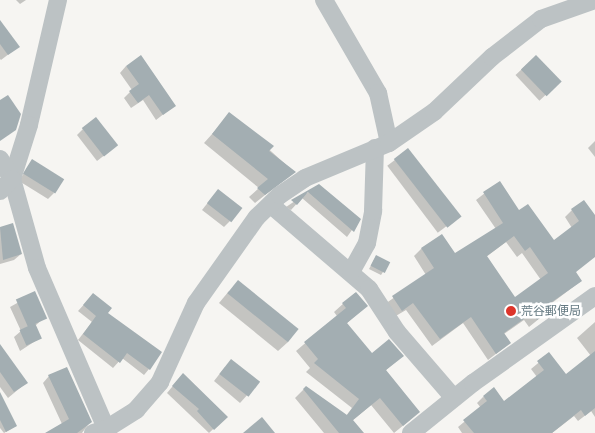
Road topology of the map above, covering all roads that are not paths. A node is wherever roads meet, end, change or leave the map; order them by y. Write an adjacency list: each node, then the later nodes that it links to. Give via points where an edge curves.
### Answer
1 (58, 0): 6 (street, via 29,125)
2 (324, 0): 4 (street, via 378,94)
3 (595, 0): 4 (street, via 541,19 492,57 434,112)
4 (382, 146): 7 (street, via 305,178); 8 (street, via 367,243)
5 (0, 159): 6 (street)
6 (6, 185): 11 (street)
7 (271, 205): 8 (street); 11 (street, via 258,217 196,303 160,382 136,410)
8 (351, 272): 10 (street, via 369,289 397,332)
9 (595, 296): 10 (street)
10 (454, 398): 12 (street)
11 (102, 432)
12 (411, 433)

